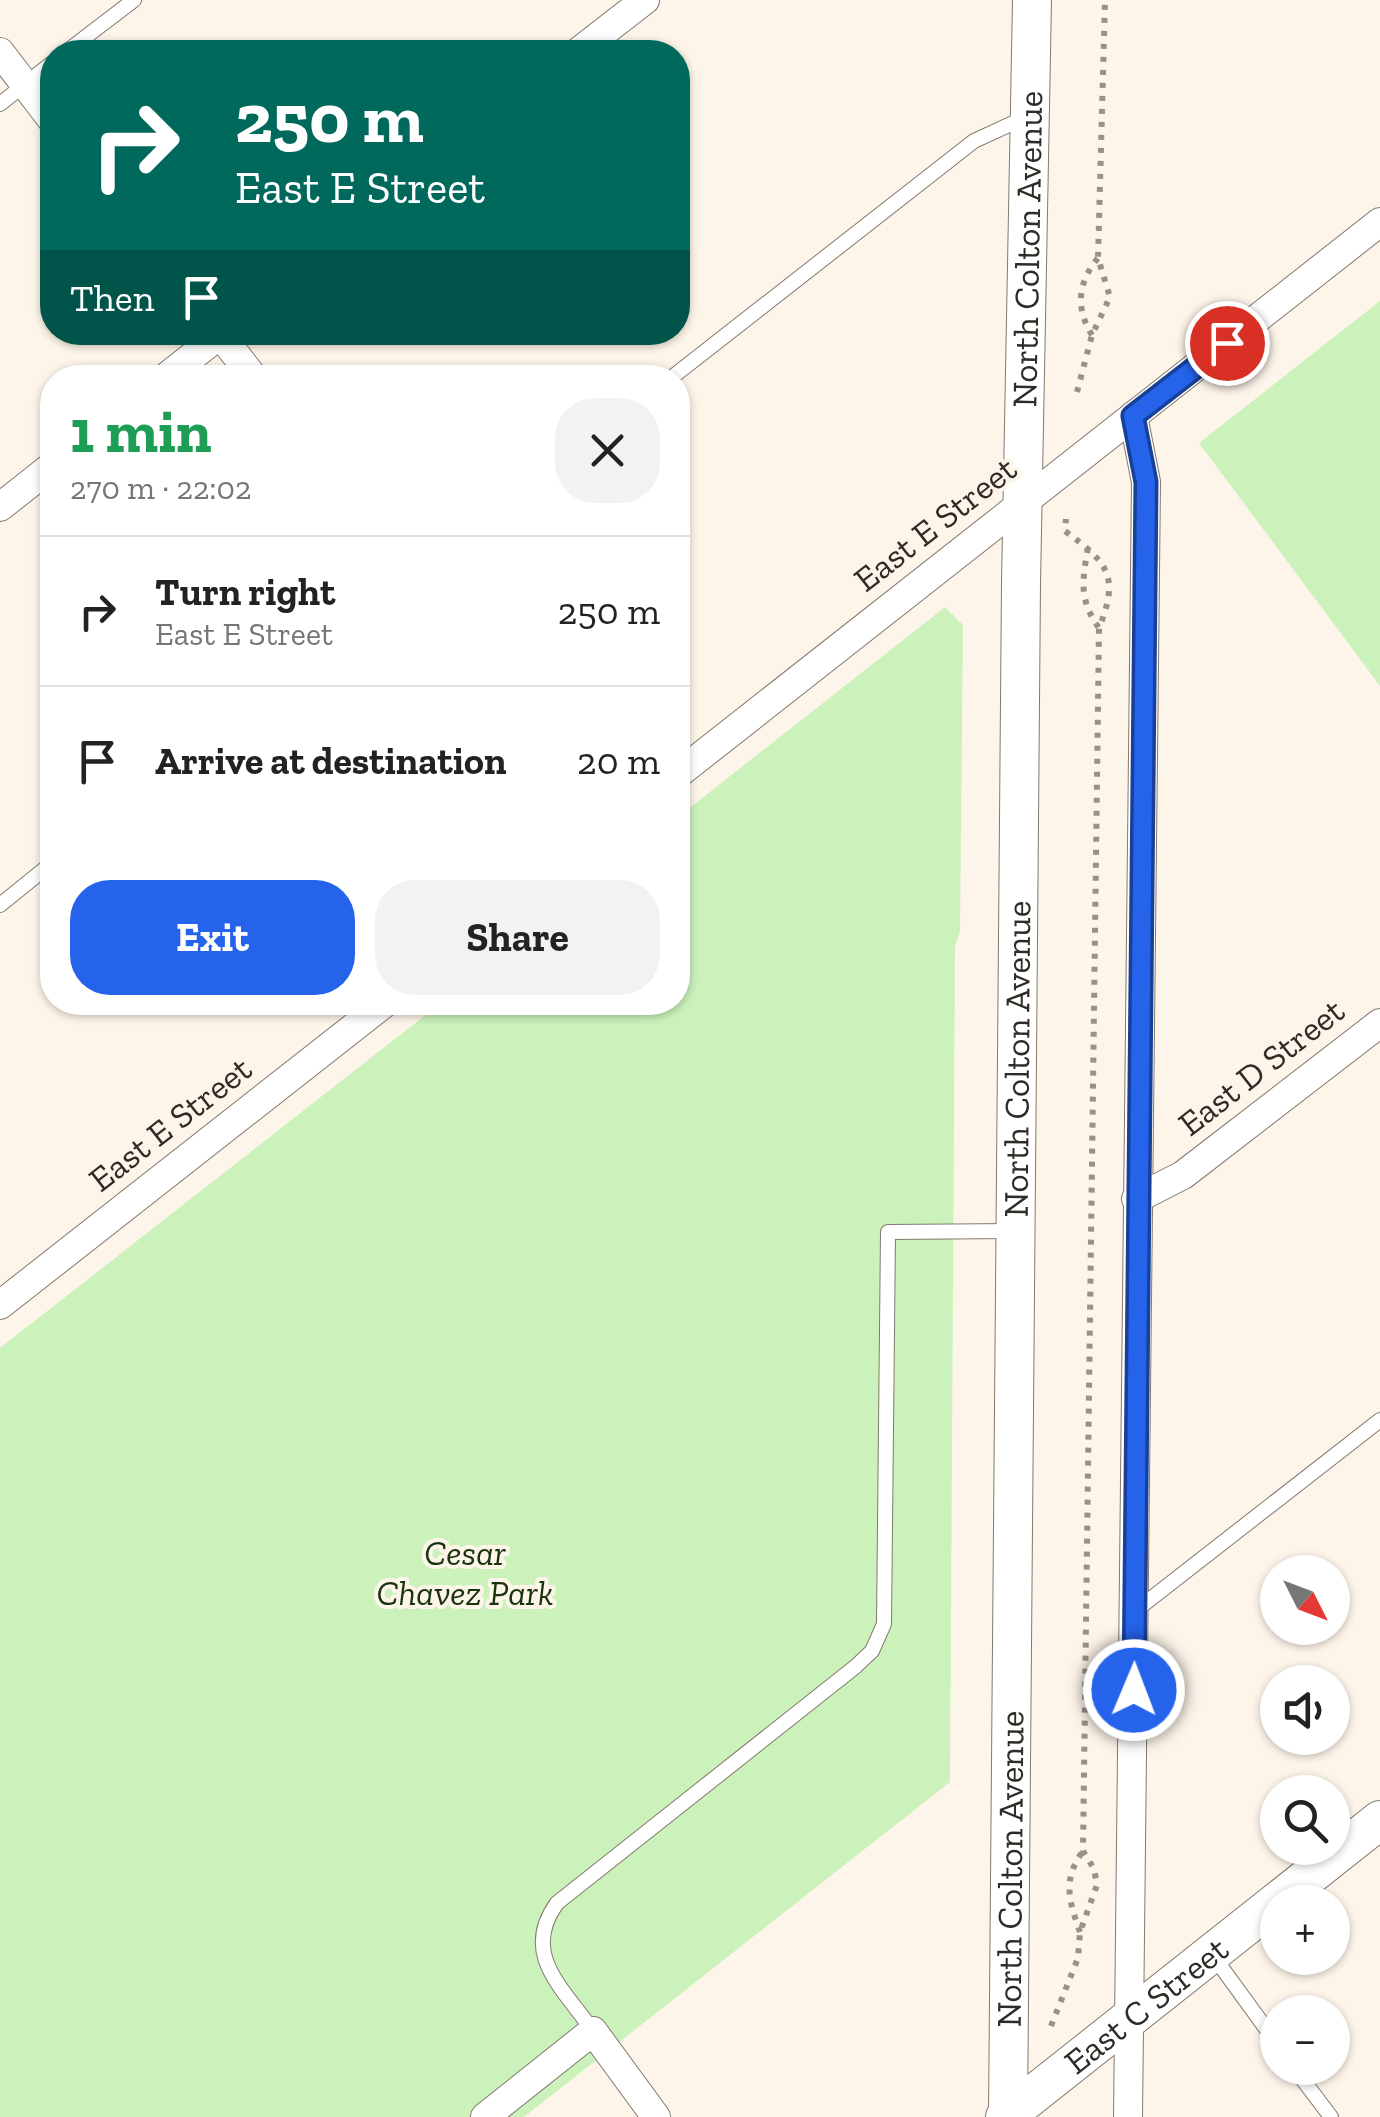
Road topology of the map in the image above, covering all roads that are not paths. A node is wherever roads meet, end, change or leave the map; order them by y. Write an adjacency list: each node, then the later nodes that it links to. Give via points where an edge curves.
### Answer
1 (134, 0): 4 (lane)
2 (645, 0): 5 (street)
3 (1032, 0): 11 (street, North Colton Avenue)
4 (82, 40)
5 (593, 40)
6 (0, 52): 8 (street)
7 (40, 72): 8 (lane)
8 (25, 84): 9 (lane); 10 (street)
9 (0, 104)
10 (40, 104)
11 (1030, 116): 17 (lane, via 974,140); 20 (street, North Colton Avenue)
12 (1380, 222): 18 (street, East E Street)
13 (205, 345): 15 (street)
14 (229, 345): 16 (street)
15 (181, 365)
16 (244, 365)
17 (688, 365)
18 (1133, 416): 20 (street, East E Street); 27 (street, via 1146,482)
19 (40, 475): 21 (street)
20 (1022, 504): 22 (street, East E Street); 28 (street, North Colton Avenue)
21 (0, 507)
22 (690, 765)
23 (40, 872): 24 (lane)
24 (0, 904)
25 (369, 1015): 29 (street, East E Street)
26 (1380, 1022): 27 (street, East D Street, via 1183,1175)
27 (1136, 1200): 31 (street)
28 (1015, 1231): 36 (lane, via 888,1232 880,1638 855,1668 550,1912 540,1941 543,1959); 38 (street, North Colton Avenue)
29 (4, 1293)
30 (1380, 1420): 31 (lane)
31 (1135, 1611): 34 (street)
32 (1380, 1820): 33 (street, East C Street)
33 (1212, 1953): 34 (street, East C Street); 35 (lane)
34 (1129, 2018): 38 (street, East C Street); 41 (street)
35 (1260, 2021)
36 (593, 2031): 39 (street); 40 (street)
37 (1307, 2085): 42 (lane)
38 (1007, 2116)
39 (485, 2117)
40 (656, 2117)
41 (1128, 2117)
42 (1331, 2117)

